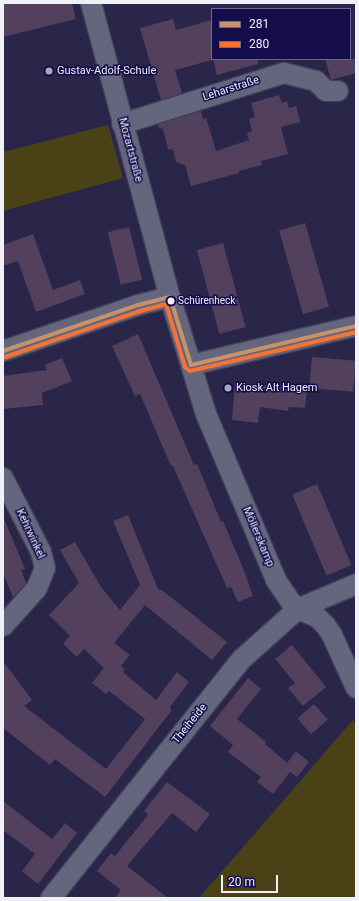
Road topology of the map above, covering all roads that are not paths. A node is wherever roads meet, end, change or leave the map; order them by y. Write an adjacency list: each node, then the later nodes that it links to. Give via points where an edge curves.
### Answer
1 (90, 3): 3 (street, Mozartstraße)
2 (338, 91): 3 (street, Leharstraße, via 326,91 316,81 284,73)
3 (122, 124): 4 (street, Mozartstraße)
4 (170, 297): 6 (street, via 138,305); 7 (street)
5 (356, 326): 7 (street)
6 (3, 351)
7 (191, 365): 10 (street, Möllerskamp, via 206,414 276,580)
8 (3, 478): 11 (street, Kehrwinkel, via 41,552 45,568 37,588)
9 (356, 584): 10 (street, Theiheide)
10 (298, 609): 12 (street, Möllerskamp, via 317,617 326,626); 13 (street, Theiheide, via 242,659)
11 (3, 626)
12 (356, 688)
13 (51, 898)

